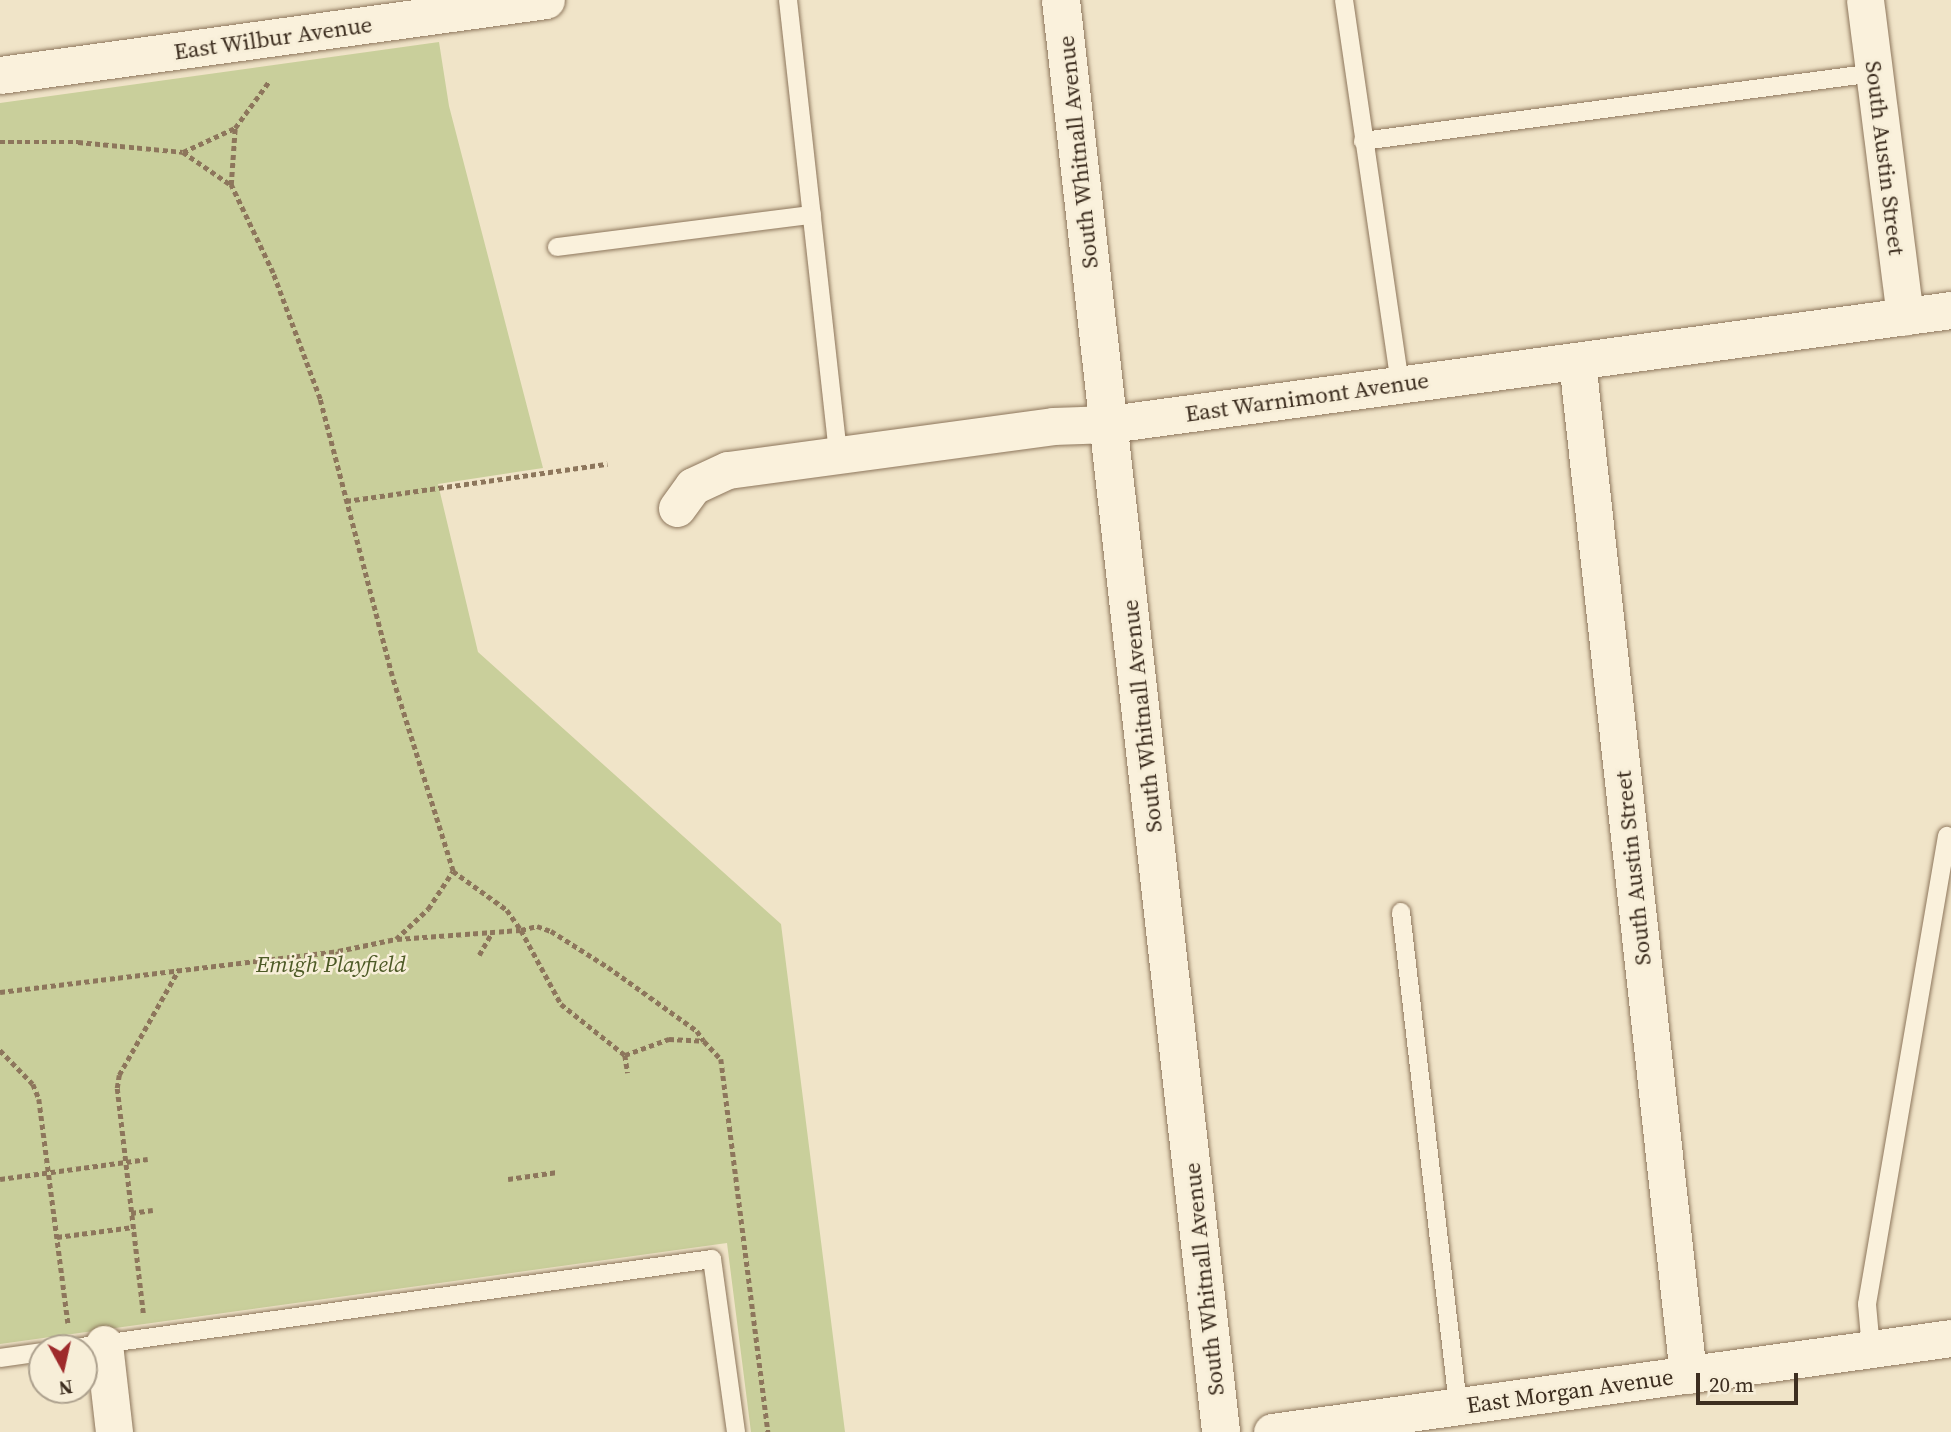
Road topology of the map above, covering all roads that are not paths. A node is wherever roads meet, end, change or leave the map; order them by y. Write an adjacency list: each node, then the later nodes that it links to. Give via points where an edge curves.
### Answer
1 (546, 0): 7 (street, East Wilbur Avenue)
2 (789, 0): 9 (lane)
3 (1061, 0): 15 (street, South Whitnall Avenue)
4 (1344, 0): 8 (lane)
5 (1865, 0): 6 (street, South Austin Street)
6 (1874, 73): 8 (lane); 12 (street, South Austin Street)
7 (0, 75)
8 (1363, 141): 14 (lane)
9 (812, 215): 10 (lane); 16 (lane)
10 (557, 247)
11 (1951, 310): 12 (street, East Warnimont Avenue)
12 (1905, 316): 13 (street, East Warnimont Avenue)
13 (1577, 361): 14 (street, East Warnimont Avenue); 25 (street, South Austin Street)
14 (1400, 385): 15 (street, East Warnimont Avenue)
15 (1110, 424): 16 (street, East Warnimont Avenue, via 1053,426); 30 (street, South Whitnall Avenue)
16 (838, 454): 17 (street, East Warnimont Avenue, via 708,476 693,486)
17 (677, 508)
18 (1947, 836): 22 (lane, via 1867,1304)
19 (1401, 912): 27 (lane)
20 (1951, 1338): 22 (street, East Morgan Avenue)
21 (98, 1341): 29 (lane, via 712,1259)
22 (1871, 1349): 25 (street, East Morgan Avenue)
23 (28, 1354): 24 (lane)
24 (0, 1358)
25 (1688, 1375): 27 (street, East Morgan Avenue)
26 (98, 1387): 28 (street)
27 (1458, 1406): 31 (street, East Morgan Avenue)
28 (114, 1432)
29 (736, 1432)
30 (1221, 1432)
31 (1272, 1432)

